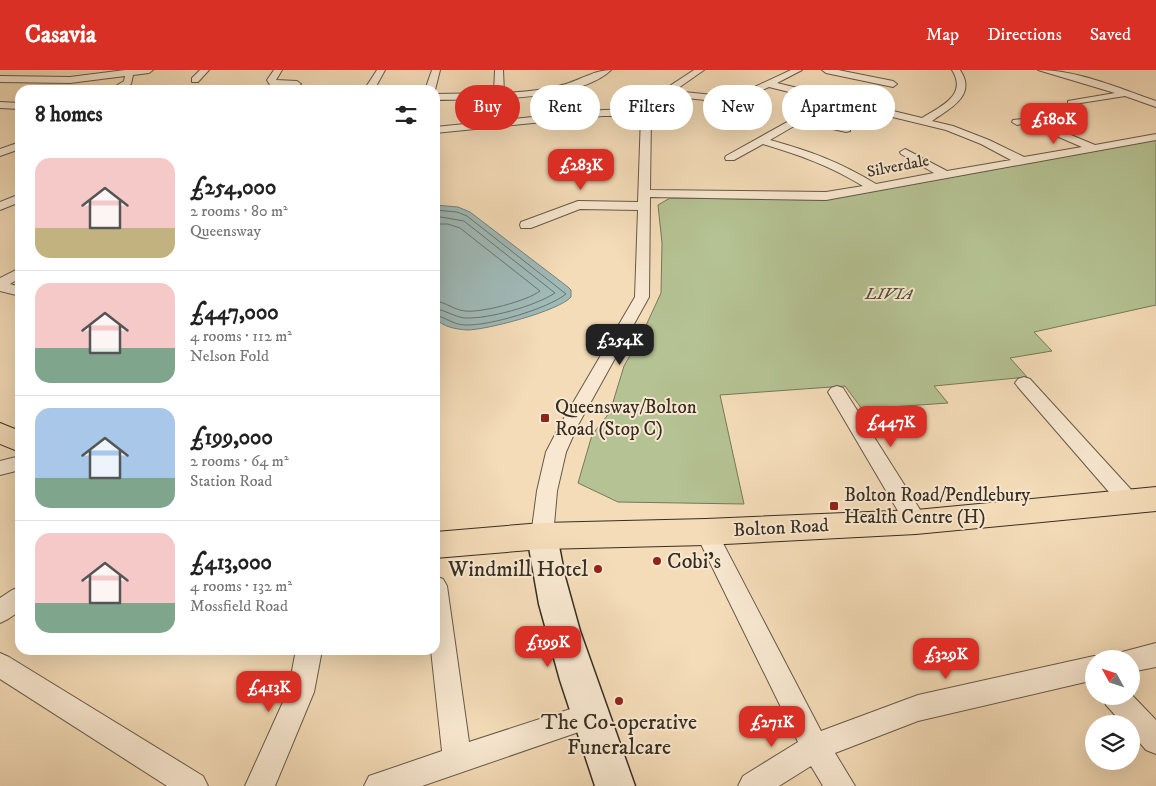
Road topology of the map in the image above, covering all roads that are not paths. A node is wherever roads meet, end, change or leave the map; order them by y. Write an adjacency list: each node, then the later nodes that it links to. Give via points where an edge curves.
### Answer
1 (12, 70): 16 (street)
2 (80, 70): 17 (street)
3 (148, 70): 15 (street)
4 (205, 70): 18 (street)
5 (278, 70): 19 (street, via 271,80 274,83)
6 (381, 70): 23 (street)
7 (436, 70): 24 (street)
8 (499, 70): 25 (street)
9 (608, 70): 28 (street, via 565,87)
10 (700, 70): 26 (street)
11 (798, 70): 20 (street)
12 (826, 70): 21 (street)
13 (956, 70): 39 (street, via 963,86 960,94)
14 (1042, 70): 29 (street)
15 (128, 72): 17 (street); 22 (street, via 128,82)
16 (0, 78): 17 (street)
17 (70, 80)
18 (194, 80)
19 (297, 84)
20 (768, 84): 27 (street); 31 (street, via 737,99)
21 (893, 84)
22 (123, 85)
23 (372, 85)
24 (432, 85)
25 (499, 85)
26 (677, 85)
27 (782, 87)
28 (520, 94)
29 (1126, 94): 33 (street); 34 (street)
30 (455, 96): 32 (street)
31 (693, 96)
32 (440, 97)
33 (1072, 103)
34 (1156, 104)
35 (0, 106): 36 (street)
36 (15, 106)
37 (610, 113): 41 (street)
38 (895, 114): 39 (street)
39 (924, 121): 53 (street, via 985,142)
40 (1017, 122): 49 (street, via 1028,120)
41 (440, 128)
42 (782, 128): 47 (street)
43 (646, 130): 56 (street)
44 (1156, 137): 49 (street, Silverdale)
45 (7, 140): 46 (street)
46 (15, 140)
47 (761, 140): 52 (street); 55 (street, via 814,156)
48 (15, 147): 51 (street)
49 (1094, 148): 53 (street, Silverdale)
50 (905, 152): 54 (street)
51 (0, 153)
52 (730, 158)
53 (1023, 161): 54 (street, Silverdale)
54 (944, 174): 55 (street, Silverdale)
55 (876, 188): 56 (street, Silverdale, via 826,196)
56 (644, 200): 57 (street, via 578,205); 70 (street, via 642,297 573,416 556,452)
57 (526, 225)
58 (15, 275): 59 (street)
59 (0, 285): 60 (street)
60 (15, 290)
61 (1024, 383): 67 (street)
62 (837, 392): 68 (street)
63 (0, 433): 64 (main road)
64 (15, 440)
65 (15, 464): 66 (street)
66 (0, 468)
67 (1143, 500): 68 (main road, Bolton Road)
68 (916, 522): 69 (main road, Bolton Road)
69 (706, 532): 70 (main road, Bolton Road); 83 (street)
70 (542, 536): 71 (main road, Bolton Road); 81 (main road, via 552,593)
71 (440, 545)
72 (15, 602): 73 (street)
73 (0, 612)
74 (440, 625): 84 (street)
75 (307, 655): 86 (street, via 301,692)
76 (1156, 655): 77 (street)
77 (1140, 658)
78 (0, 665): 85 (street)
79 (1085, 672): 83 (street, via 918,708)
80 (1124, 705): 82 (street)
81 (589, 716): 84 (street); 88 (main road)
82 (1156, 740)
83 (815, 747): 89 (street); 90 (street)
84 (457, 758): 87 (street)
85 (193, 786)
86 (260, 786)
87 (379, 786)
88 (615, 786)
89 (753, 786)
90 (840, 786)

